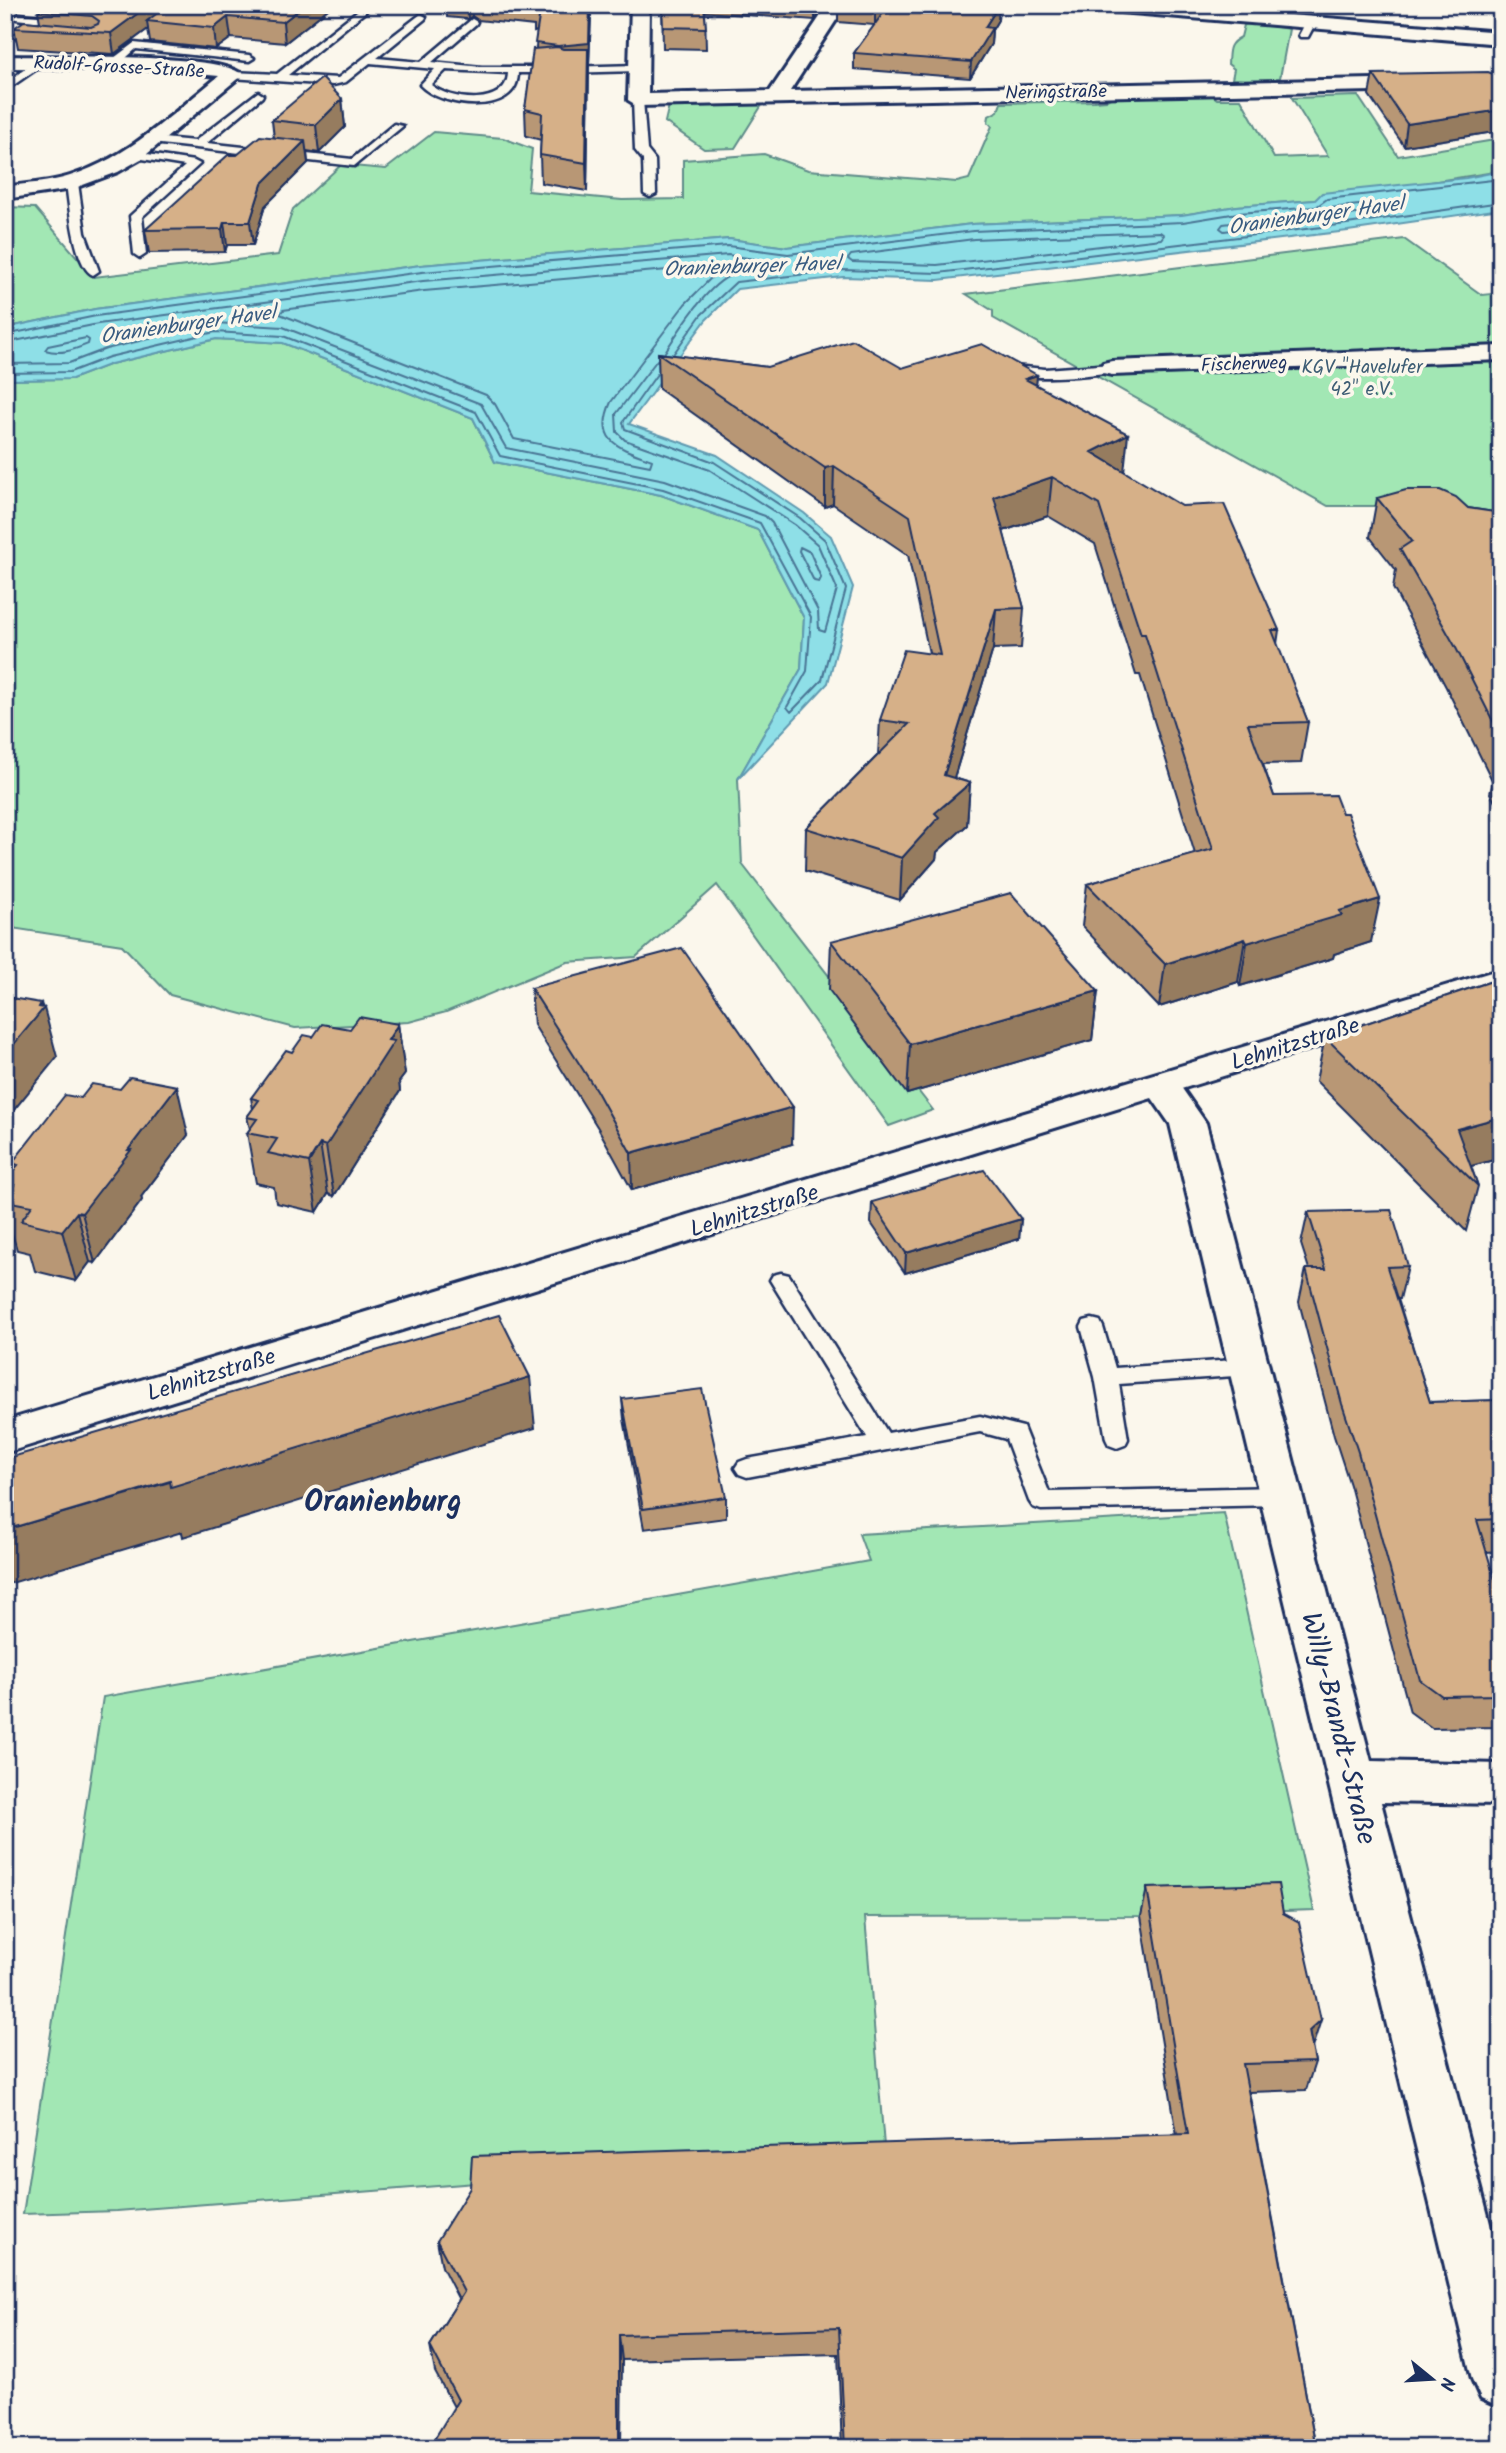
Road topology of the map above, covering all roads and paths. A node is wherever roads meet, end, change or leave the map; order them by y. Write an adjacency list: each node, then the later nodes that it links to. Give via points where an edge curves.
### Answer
1 (38, 5): 7 (lane)
2 (640, 5): 24 (street)
3 (837, 5): 31 (street)
4 (1096, 5): 6 (street)
5 (362, 10): 27 (lane)
6 (1236, 11): 14 (street, via 1308,29)
7 (20, 17): 10 (lane); 11 (lane)
8 (421, 17): 18 (lane)
9 (472, 22): 22 (lane)
10 (83, 23)
11 (5, 26)
12 (5, 34): 15 (lane)
13 (150, 34): 16 (lane)
14 (1501, 38)
15 (56, 39)
16 (134, 46): 17 (lane); 21 (lane)
17 (249, 58)
18 (368, 60): 22 (lane); 27 (lane, via 333,82)
19 (5, 62): 20 (street, Rudolf-Grosse-Straße)
20 (42, 62): 21 (street, Rudolf-Grosse-Straße); 29 (lane)
21 (114, 63): 26 (street, Rudolf-Grosse-Straße, via 179,66)
22 (422, 65): 23 (lane)
23 (443, 67): 25 (lane); 25 (lane, via 425,85 442,98 466,100 491,99 508,91)
24 (638, 68): 25 (lane); 32 (street)
25 (513, 71)
26 (232, 75): 27 (lane); 34 (street)
27 (279, 77)
28 (1447, 84): 31 (street, Neringstraße)
29 (5, 88)
30 (258, 95): 35 (lane)
31 (777, 96): 32 (street, Neringstraße)
32 (638, 100): 39 (lane)
33 (398, 126): 35 (lane, via 354,163)
34 (152, 140): 35 (lane); 36 (street)
35 (197, 145)
36 (134, 155): 37 (street); 40 (lane, via 194,164 136,216)
37 (72, 183): 38 (street); 41 (lane, via 79,233)
38 (5, 193)
39 (650, 194)
40 (140, 254)
41 (93, 271)
42 (1501, 353): 43 (street, Fischerweg)
43 (1112, 368): 44 (lane, via 1045,373)
44 (1014, 370)
45 (1501, 979): 46 (street, Lehnitzstraße)
46 (1161, 1085): 49 (street, Willy-Brandt-Straße, via 1188,1123); 51 (street, Lehnitzstraße)
47 (781, 1280): 53 (lane)
48 (1092, 1327): 50 (lane)
49 (1250, 1367): 50 (lane); 55 (street, Willy-Brandt-Straße)
50 (1106, 1377): 52 (lane)
51 (5, 1437)
52 (1117, 1439)
53 (882, 1442): 54 (lane); 55 (lane, via 980,1424 1015,1433 1041,1501)
54 (747, 1468)
55 (1282, 1496): 56 (street, Willy-Brandt-Straße)
56 (1353, 1781): 57 (street); 58 (street, Willy-Brandt-Straße)
57 (1501, 1784)
58 (1501, 2379)

